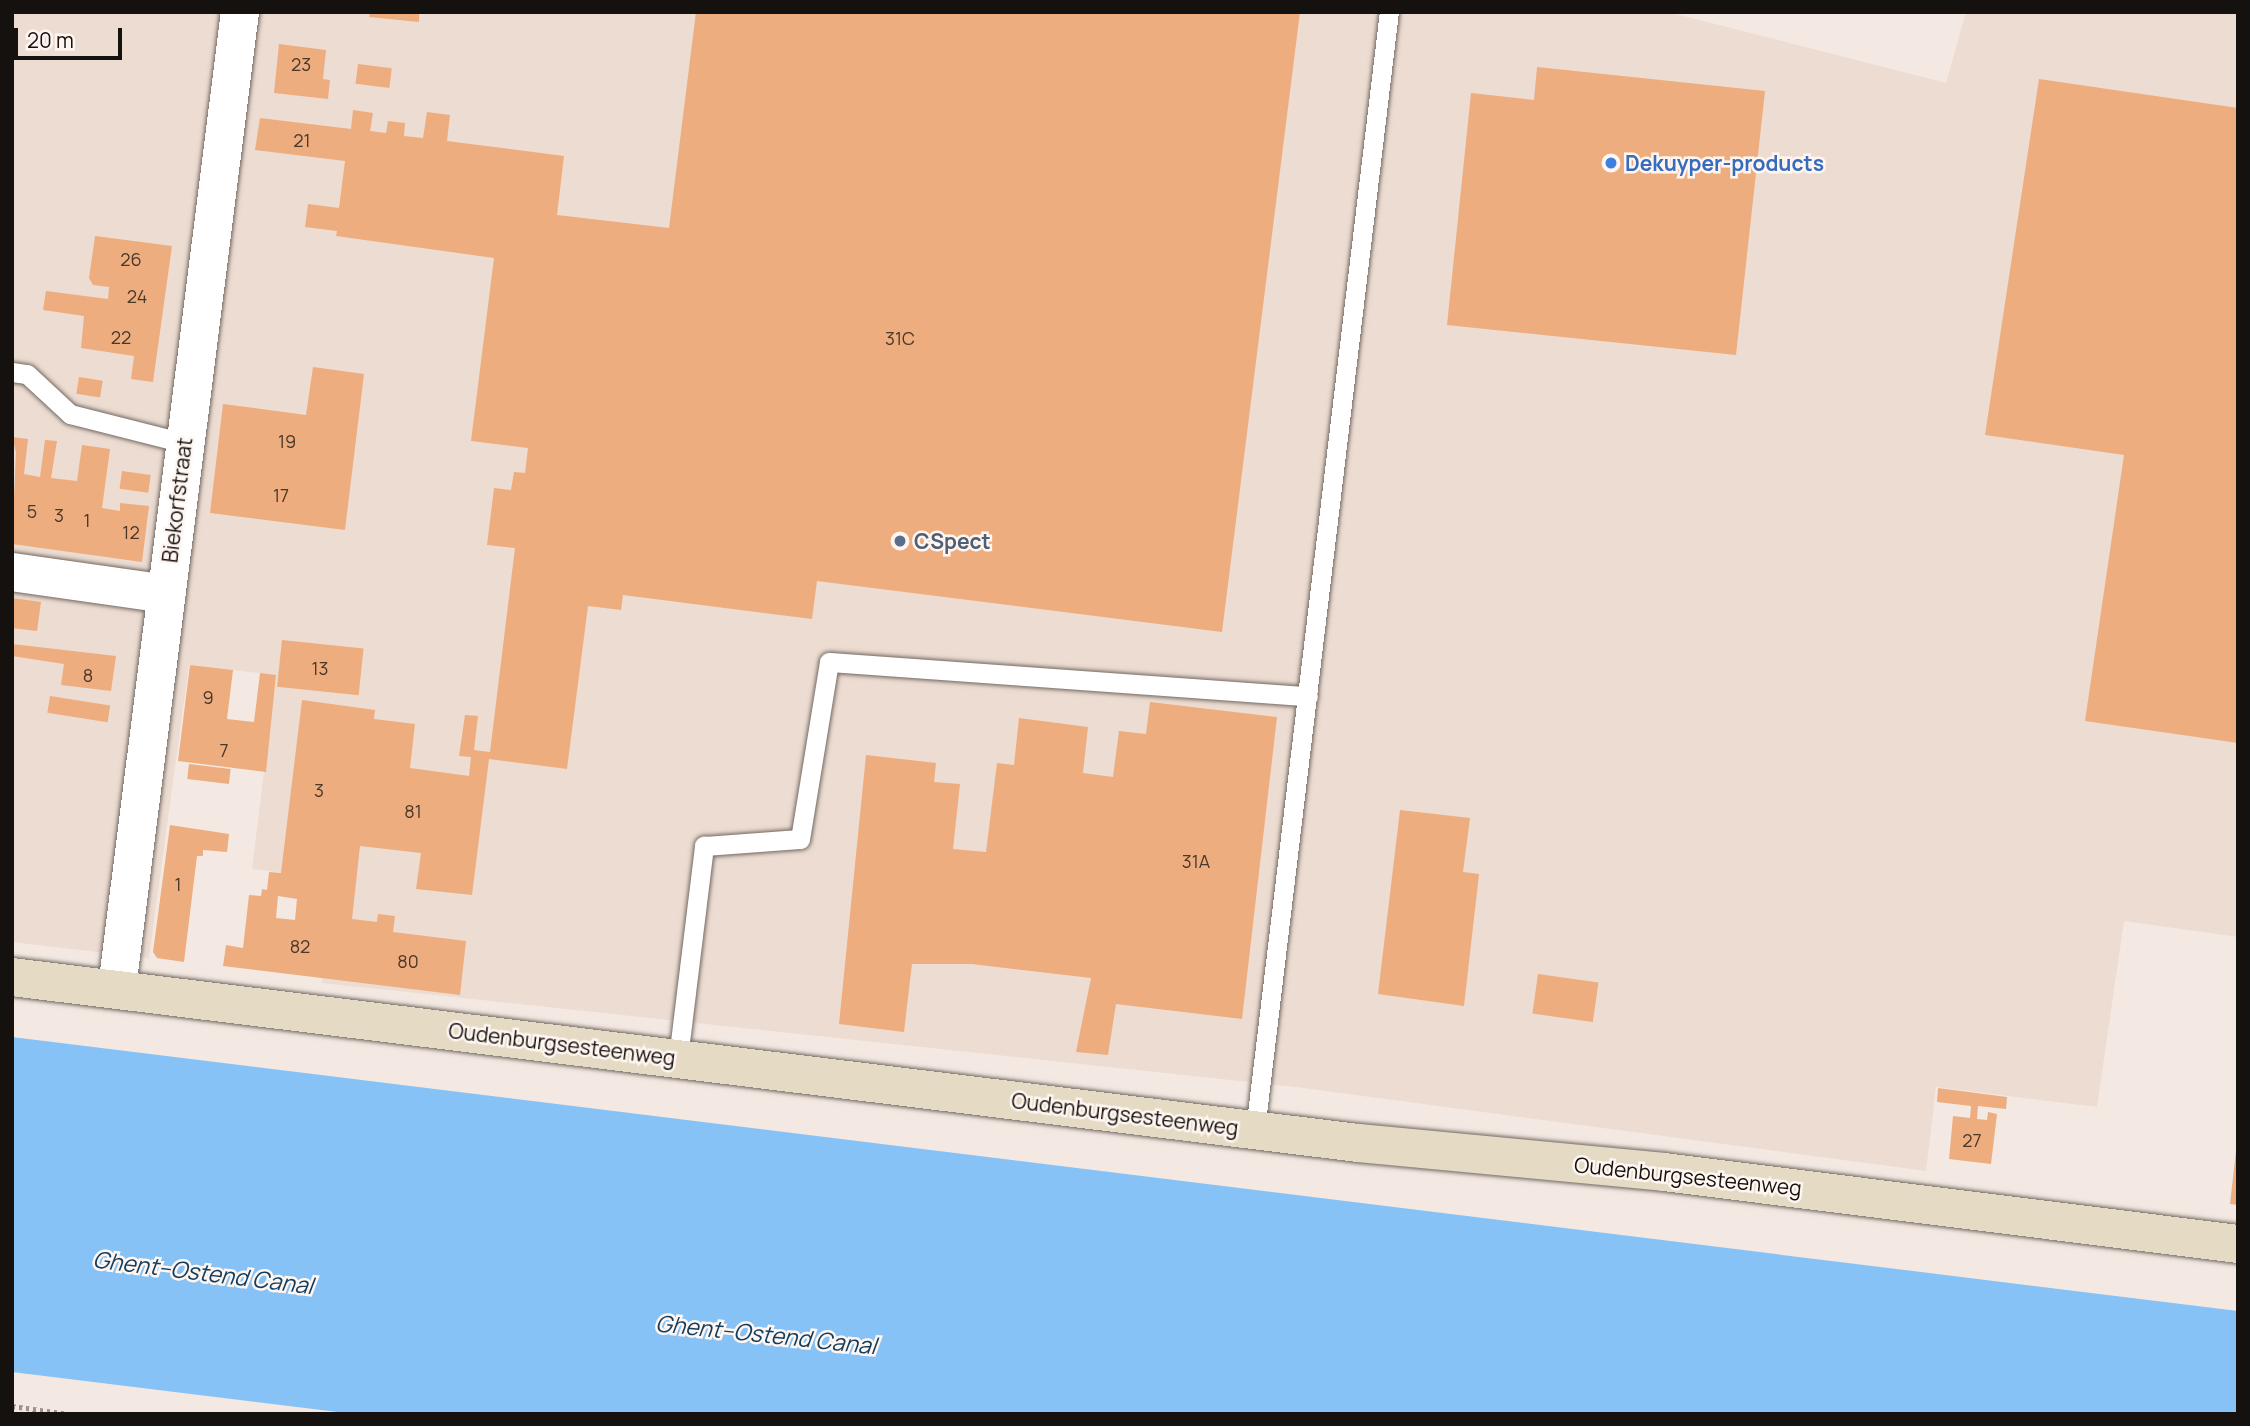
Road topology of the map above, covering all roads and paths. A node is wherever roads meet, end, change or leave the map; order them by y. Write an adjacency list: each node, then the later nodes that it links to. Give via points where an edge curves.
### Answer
1 (240, 12): 4 (street, Biekorfstraat)
2 (1390, 12): 7 (lane)
3 (12, 372): 4 (lane, via 27,374 70,414)
4 (185, 443): 6 (street, Biekorfstraat)
5 (12, 572): 6 (street)
6 (166, 594): 9 (street, Biekorfstraat)
7 (1308, 696): 10 (lane, via 829,662 800,839 705,846); 11 (lane)
8 (12, 977): 9 (street, Oudenburgsesteenweg)
9 (117, 988): 10 (street, Oudenburgsesteenweg)
10 (678, 1058): 11 (street, Oudenburgsesteenweg)
11 (1255, 1130): 12 (street, Oudenburgsesteenweg, via 1664,1172)
12 (2238, 1244)
13 (12, 1406): 14 (path)
14 (32, 1411): 15 (path)
15 (71, 1414)

